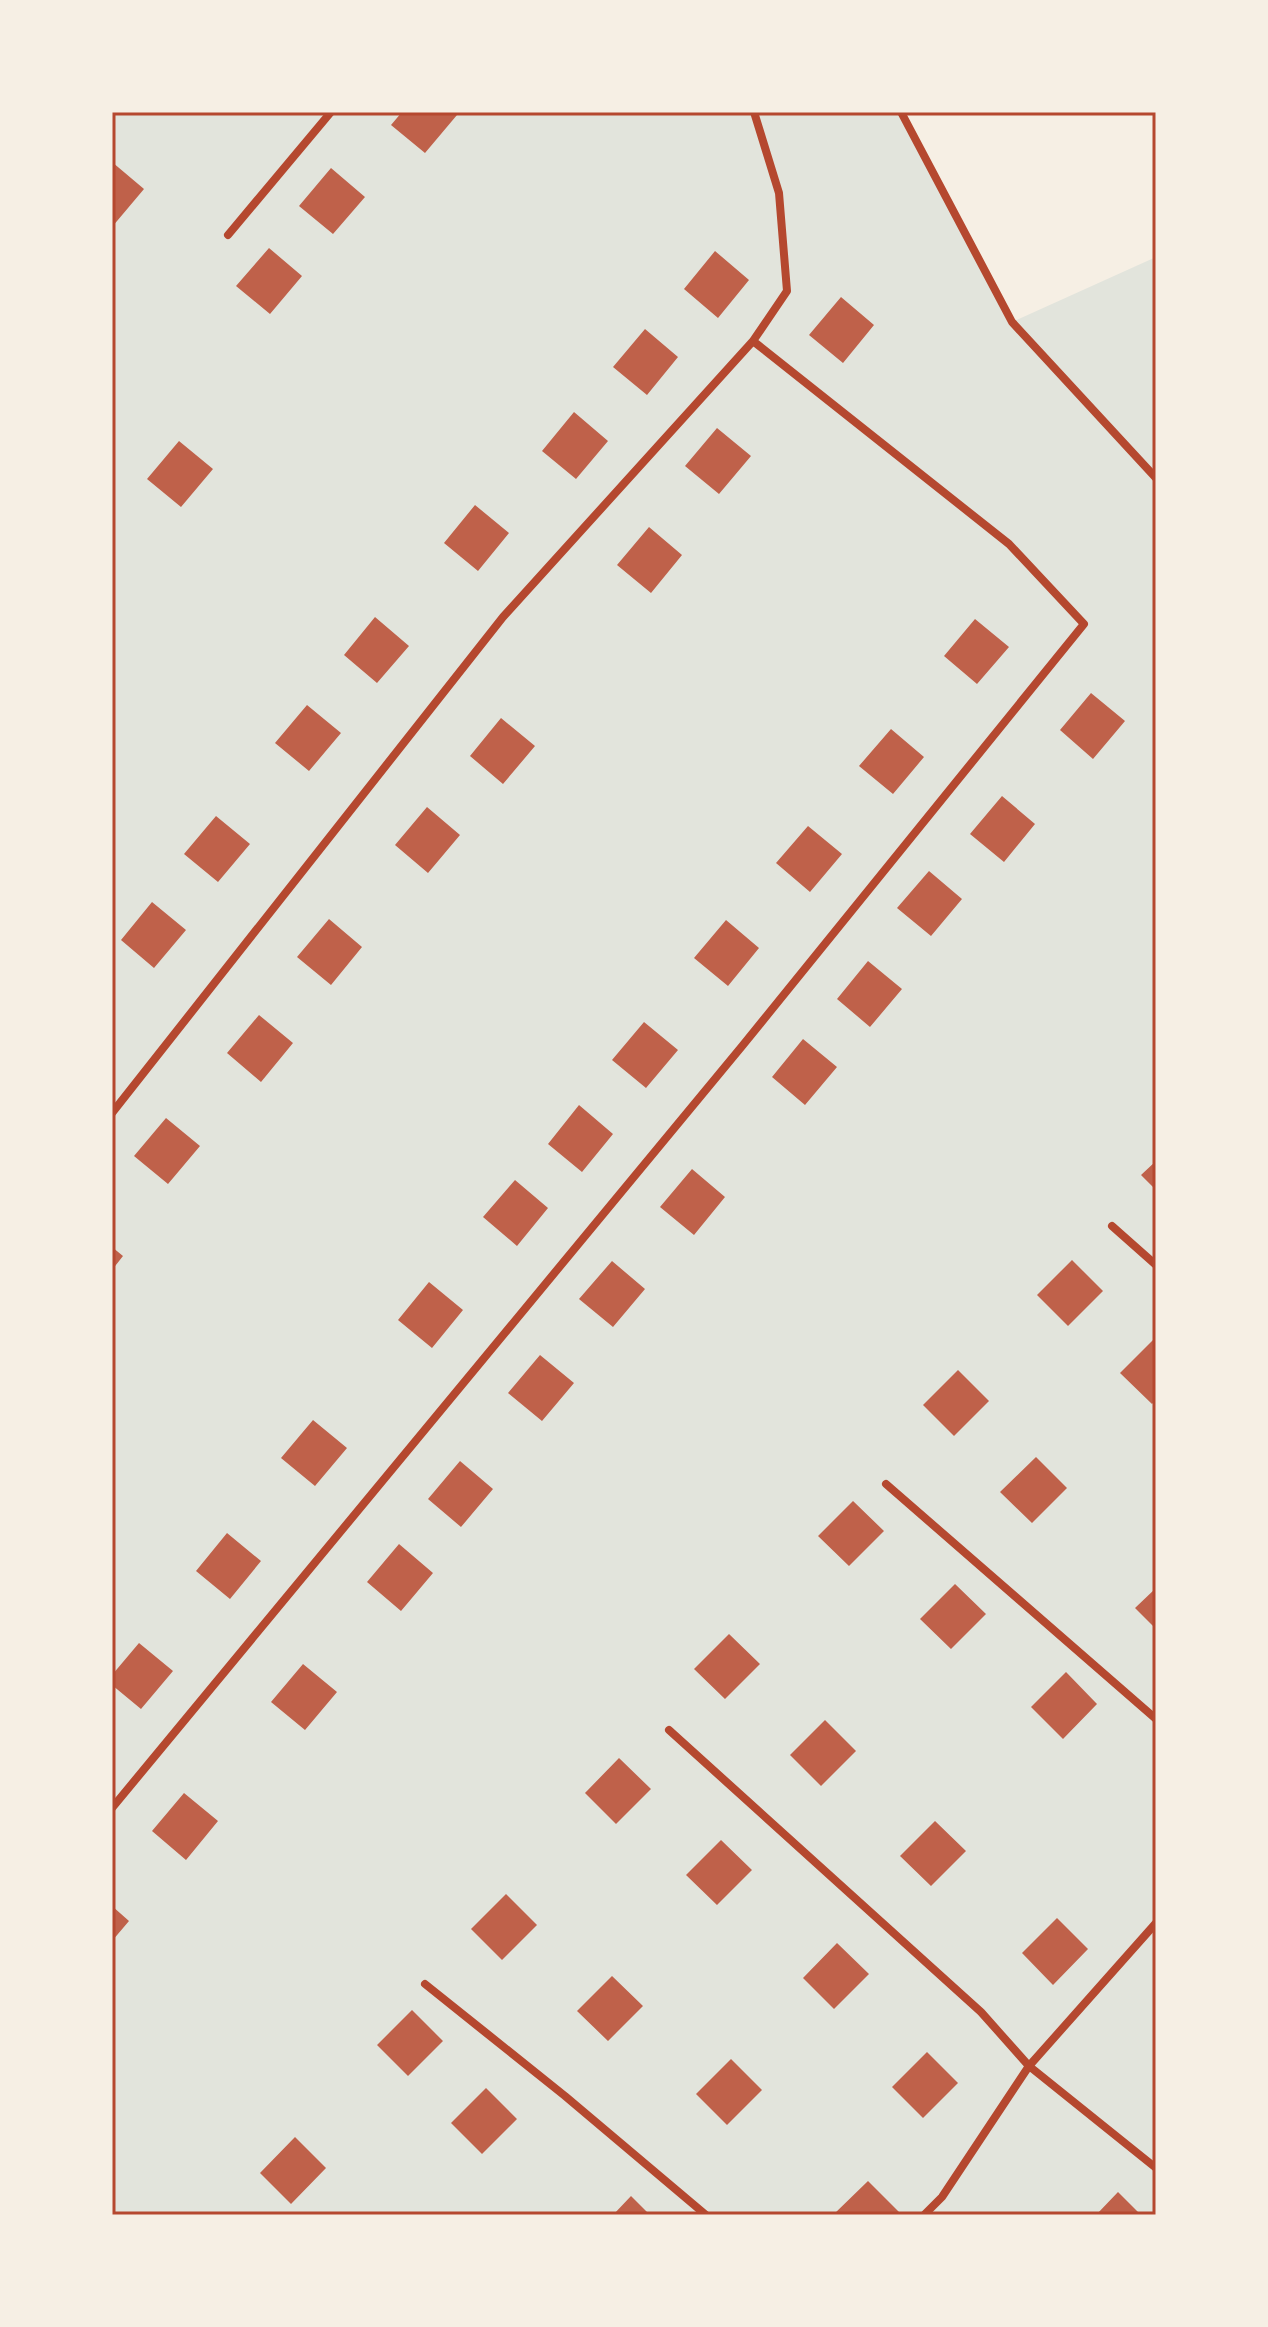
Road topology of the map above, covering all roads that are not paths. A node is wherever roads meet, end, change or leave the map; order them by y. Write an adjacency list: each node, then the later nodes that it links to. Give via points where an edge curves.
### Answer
1 (331, 112): 4 (street)
2 (754, 112): 5 (street, via 779,193 787,291)
3 (901, 112): 6 (street, via 1012,322)
4 (228, 235)
5 (753, 341): 7 (street, via 503,617); 13 (street, via 1009,544 1084,624)
6 (1156, 478)
7 (112, 1113)
8 (1112, 1226): 9 (street)
9 (1156, 1265)
10 (886, 1484): 11 (street)
11 (1156, 1719)
12 (669, 1730): 16 (street, via 981,2012)
13 (112, 1808)
14 (1156, 1923): 16 (street)
15 (425, 1984): 18 (street)
16 (1029, 2066): 17 (street); 19 (street, via 942,2197)
17 (1156, 2168)
18 (706, 2215)
19 (924, 2215)

